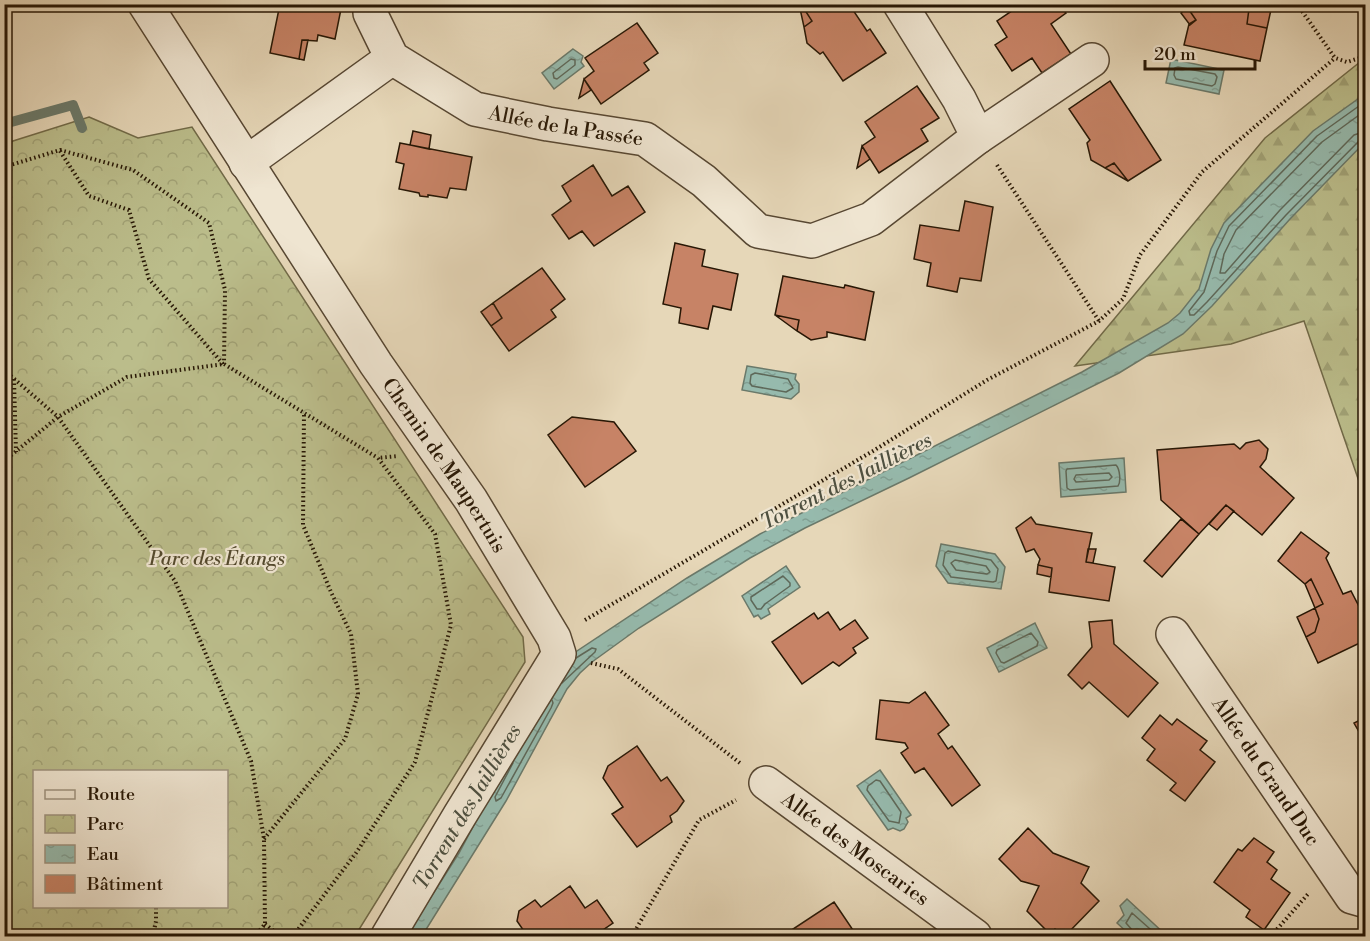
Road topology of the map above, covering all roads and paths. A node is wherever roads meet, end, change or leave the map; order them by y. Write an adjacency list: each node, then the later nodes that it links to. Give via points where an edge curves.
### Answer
1 (145, 4): 11 (street, Chemin de Maupertuis)
2 (370, 4): 6 (street, via 370,13)
3 (900, 4): 9 (street)
4 (1297, 4): 7 (path)
5 (1365, 56): 7 (path, via 1347,62)
6 (392, 58): 9 (street, Allée de la Passée, via 475,109 645,139 704,181 758,231 812,241 872,219); 11 (street)
7 (1335, 58): 13 (path, via 1202,172 1140,255 1123,299)
8 (1092, 60): 9 (street, Allée de la Passée)
9 (978, 137): 13 (path)
10 (60, 150): 12 (path); 14 (path, via 89,196 129,210 149,279); 14 (path, via 133,170 209,224 225,290)
11 (246, 163): 20 (street, Chemin de Maupertuis, via 376,364)
12 (4, 167)
13 (1099, 321): 24 (path, via 987,380)
14 (224, 364): 17 (path); 18 (path, via 127,377)
15 (4, 370): 16 (path)
16 (14, 378): 18 (path); 19 (path)
17 (304, 412): 21 (path); 27 (path, via 303,525 351,634 358,694 345,740)
18 (58, 417): 19 (path); 27 (path, via 175,581 251,761)
19 (16, 452): 22 (path)
20 (439, 452): 21 (path); 24 (street, Chemin de Maupertuis)
21 (378, 458): 35 (path, via 435,534 451,625 415,762 356,853)
22 (4, 461)
23 (1173, 634): 28 (street, Allée du Grand Duc)
24 (554, 638): 36 (street, via 559,654)
25 (618, 669): 26 (path)
26 (766, 783): 37 (path, via 699,820); 38 (street, Allée des Moscaries)
27 (264, 839): 31 (path)
28 (1332, 867): 29 (street, Allée du Grand Duc, via 1352,897); 39 (path)
29 (1365, 901)
30 (156, 908): 32 (path)
31 (264, 924): 33 (path); 34 (path)
32 (153, 936)
33 (255, 936)
34 (280, 936)
35 (293, 936)
36 (388, 936)
37 (632, 936)
38 (975, 936)
39 (1271, 936)

